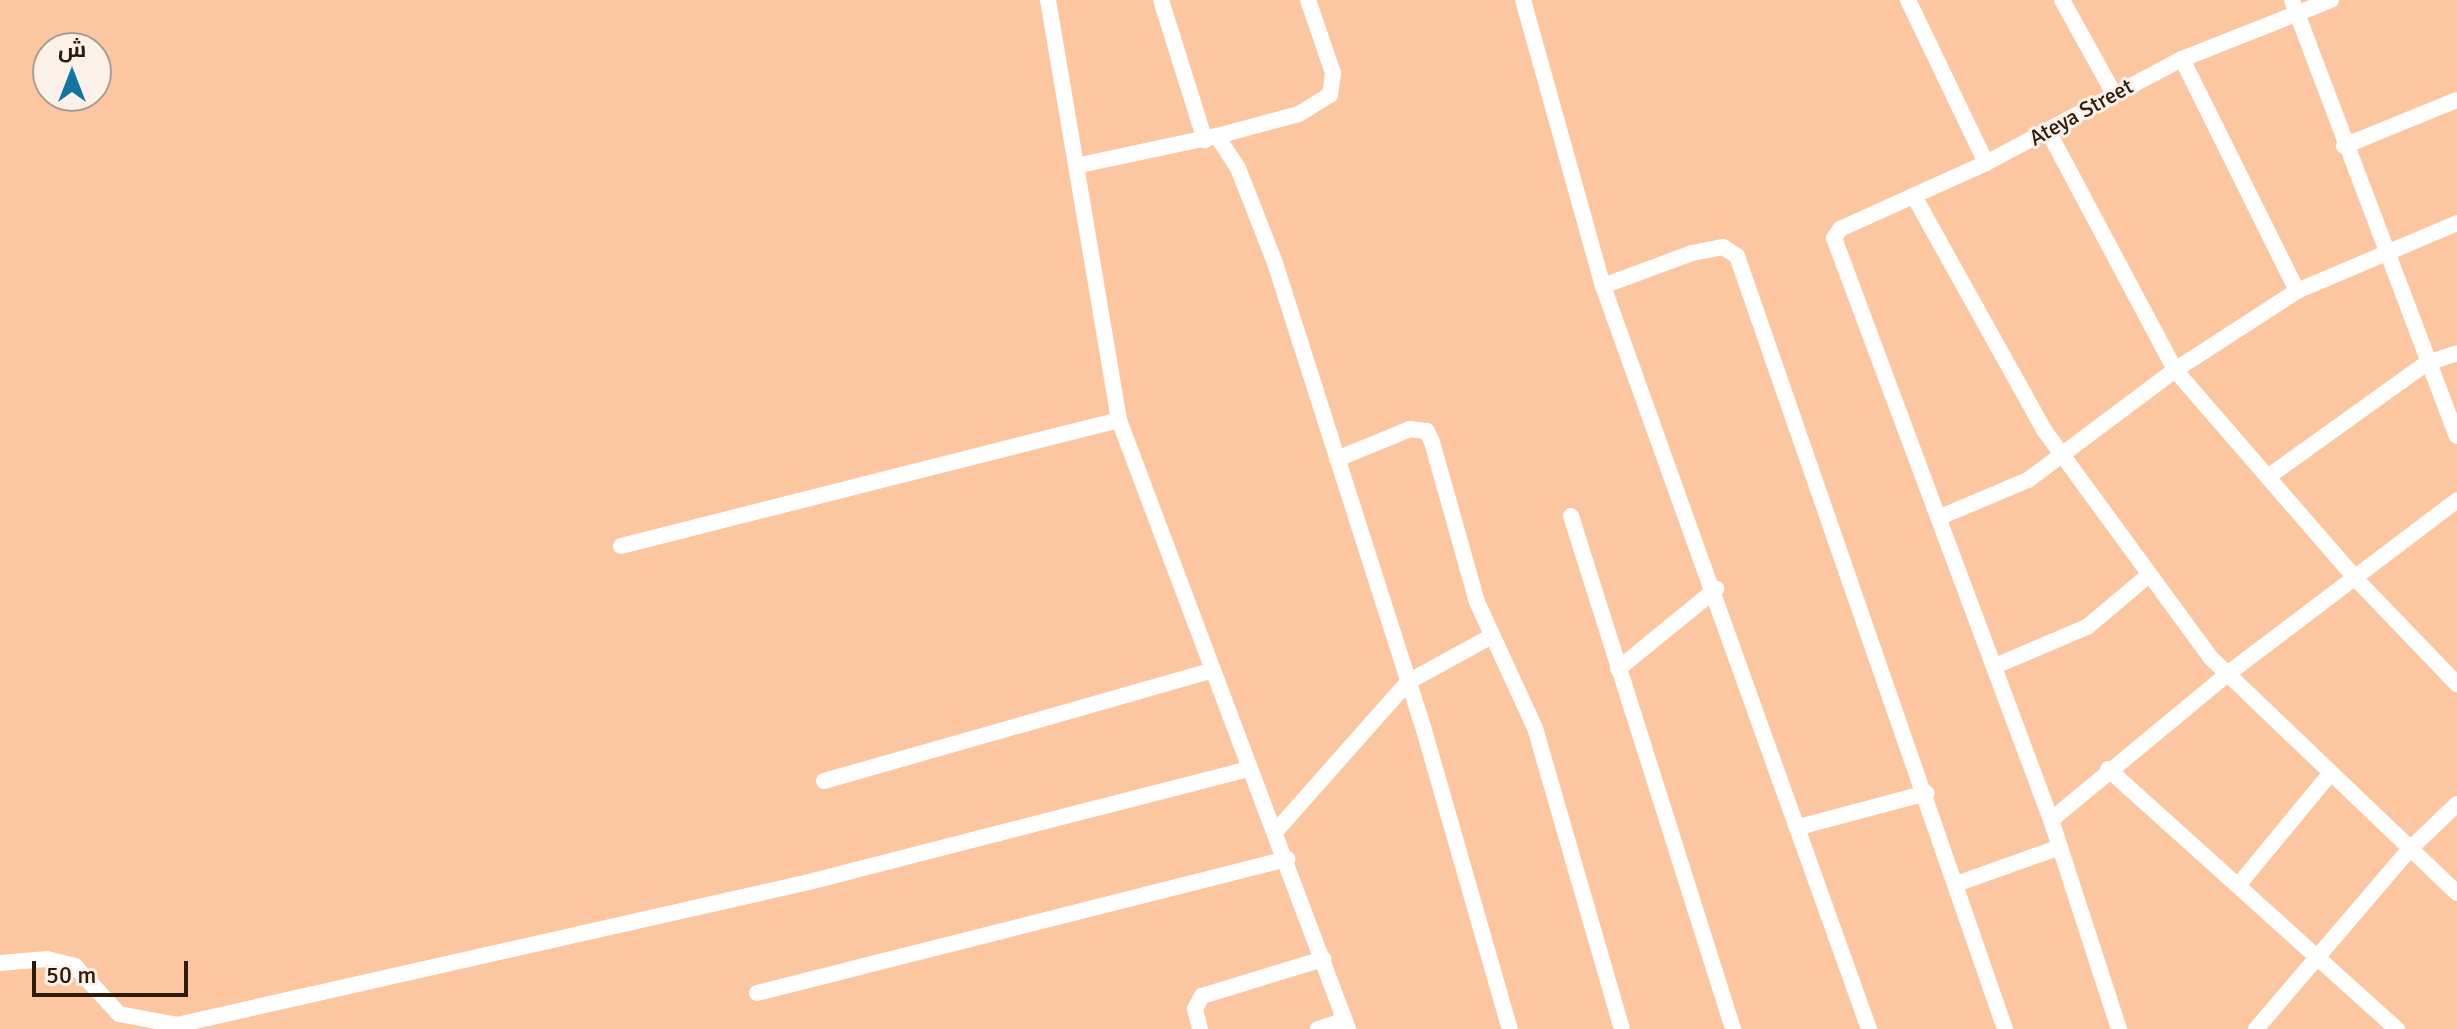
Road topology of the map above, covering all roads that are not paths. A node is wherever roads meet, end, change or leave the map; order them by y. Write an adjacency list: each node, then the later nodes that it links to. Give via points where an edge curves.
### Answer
1 (1048, 0): 16 (street)
2 (1161, 0): 13 (street)
3 (1308, 0): 13 (street, via 1333,73 1330,95 1299,114)
4 (1523, 0): 20 (street)
5 (1908, 0): 15 (street)
6 (2062, 0): 10 (street)
7 (2331, 0): 8 (street, Ateya Street)
8 (2294, 7): 9 (street, Ateya Street); 14 (street)
9 (2182, 59): 10 (street, Ateya Street); 21 (street)
10 (2114, 94): 12 (street, Ateya Street)
11 (2457, 100): 14 (street)
12 (2048, 131): 15 (street, Ateya Street); 24 (street)
13 (1211, 138): 16 (street); 28 (street, via 1252,197)
14 (2344, 146): 19 (street)
15 (1986, 163): 17 (street, Ateya Street)
16 (1080, 165): 25 (street)
17 (1915, 198): 27 (street); 32 (street, Ateya Street, via 1835,233 1835,248)
18 (2457, 223): 19 (street)
19 (2386, 249): 21 (street); 23 (street)
20 (1603, 286): 36 (street); 48 (street, via 1692,253 1723,247 1737,256)
21 (2297, 291): 24 (street)
22 (2457, 353): 23 (street)
23 (2427, 363): 26 (street); 29 (street)
24 (2175, 370): 27 (street); 29 (street)
25 (1119, 420): 33 (street); 40 (street)
26 (2457, 436)
27 (2061, 455): 32 (street, via 2001,494); 34 (street)
28 (1337, 459): 37 (street, via 1395,433 1427,431); 42 (street)
29 (2269, 476): 35 (street)
30 (2457, 500): 35 (street)
31 (1571, 516): 39 (street)
32 (1940, 517): 38 (street)
33 (621, 546)
34 (2149, 575): 38 (street, via 2087,627); 41 (street)
35 (2354, 577): 41 (street); 43 (street)
36 (1716, 589): 39 (street); 51 (street)
37 (1490, 637): 42 (street); 67 (street, via 1535,728)
38 (1995, 666): 50 (street)
39 (1618, 669): 68 (street)
40 (1211, 671): 44 (street); 47 (street)
41 (2226, 675): 45 (street); 46 (street)
42 (1408, 682): 52 (street); 66 (street)
43 (2457, 684)
44 (1250, 769): 52 (street); 61 (street, via 809,882 177,1025 119,1014 68,963)
45 (2108, 769): 50 (street); 57 (street)
46 (2329, 775): 54 (street); 57 (street)
47 (824, 781)
48 (1927, 793): 51 (street); 56 (street)
49 (2457, 804): 54 (street)
50 (2051, 820): 53 (street)
51 (1799, 827): 69 (street)
52 (1276, 831): 55 (street)
53 (2060, 847): 56 (street); 71 (street)
54 (2410, 849): 58 (street); 59 (street)
55 (1287, 859): 60 (street); 62 (street)
56 (1959, 883): 70 (street)
57 (2240, 883): 59 (street)
58 (2457, 893)
59 (2322, 957): 72 (street); 73 (street)
60 (1323, 959): 63 (street); 64 (street, via 1202,996 1195,1009)
61 (0, 963)
62 (757, 993)
63 (1346, 1024): 65 (street)
64 (1200, 1029)
65 (1318, 1029)
66 (1510, 1029)
67 (1622, 1029)
68 (1733, 1029)
69 (1869, 1029)
70 (2005, 1029)
71 (2119, 1029)
72 (2256, 1029)
73 (2397, 1029)

